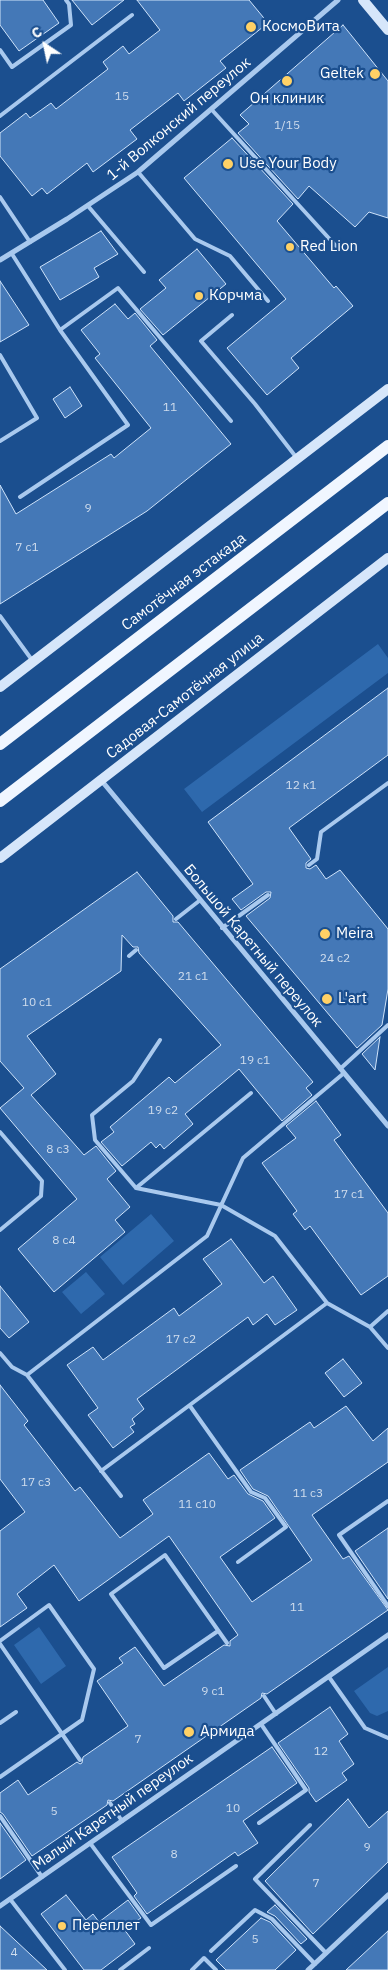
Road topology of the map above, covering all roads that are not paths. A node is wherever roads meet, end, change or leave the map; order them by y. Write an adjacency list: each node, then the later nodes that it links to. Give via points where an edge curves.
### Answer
1 (66, 0): 6 (lane, via 71,25 12,67)
2 (338, 0): 7 (street, 1-й Волконский переулок)
3 (363, 0): 5 (main road)
4 (132, 15): 8 (lane)
5 (388, 30)
6 (0, 50)
7 (212, 110): 9 (street, 1-й Волконский переулок); 13 (lane)
8 (0, 116)
9 (138, 172): 11 (street, 1-й Волконский переулок); 17 (lane, via 195,238 230,256)
10 (0, 197): 12 (lane)
11 (88, 206): 12 (street, 1-й Волконский переулок); 16 (lane)
12 (30, 242): 14 (street, 1-й Волконский переулок)
13 (336, 246)
14 (12, 254): 15 (street, 1-й Волконский переулок); 19 (lane)
15 (0, 260)
16 (144, 272)
17 (268, 301)
18 (232, 315): 25 (lane, via 201,341)
19 (60, 330): 22 (lane, via 118,288); 26 (lane, via 128,425)
20 (0, 355): 23 (lane, via 37,418)
21 (388, 389): 25 (main road)
22 (230, 420)
23 (0, 441)
24 (388, 446): 32 (main road, Самотёчная эстакада)
25 (298, 459): 30 (main road)
26 (20, 497)
27 (388, 503): 35 (main road)
28 (388, 558): 33 (main road, Садовая-Самотёчная улица)
29 (0, 616): 30 (lane)
30 (33, 662): 31 (main road)
31 (0, 686)
32 (0, 744)
33 (100, 780): 36 (main road, Садовая-Самотёчная улица); 39 (street, Большой Каретный переулок)
34 (388, 783): 37 (lane, via 321,832 317,858)
35 (0, 801)
36 (0, 858)
37 (308, 865)
38 (268, 895): 41 (lane)
39 (199, 901): 40 (lane); 41 (street, Большой Каретный переулок)
40 (176, 919)
41 (222, 928): 46 (street, Большой Каретный переулок)
42 (136, 950): 43 (lane)
43 (129, 956)
44 (388, 1025): 46 (lane)
45 (160, 1040): 50 (lane, via 133,1081 92,1115 95,1140)
46 (342, 1071): 48 (street, Большой Каретный переулок); 51 (lane, via 243,1158)
47 (251, 1093): 50 (lane)
48 (388, 1126)
49 (0, 1132): 52 (lane, via 42,1181 41,1196)
50 (136, 1188): 51 (lane)
51 (221, 1205): 53 (lane, via 275,1236); 58 (lane, via 207,1236)
52 (0, 1230)
53 (327, 1304): 55 (lane); 59 (lane)
54 (388, 1311): 55 (lane)
55 (370, 1326): 56 (lane)
56 (388, 1348)
57 (0, 1353): 58 (lane, via 12,1367)
58 (27, 1375): 60 (lane)
59 (190, 1406): 60 (lane); 63 (lane, via 252,1492 265,1498 286,1527)
60 (101, 1471): 61 (lane)
61 (121, 1496)
62 (388, 1501): 64 (lane, via 339,1535)
63 (238, 1562)
64 (388, 1606)
65 (218, 1631): 65 (lane, via 165,1555 111,1594 164,1668); 68 (lane)
66 (388, 1635): 69 (street, Малый Каретный переулок)
67 (0, 1642): 75 (lane); 75 (lane, via 49,1606 94,1669 82,1720)
68 (227, 1643)
69 (329, 1677): 72 (street, Малый Каретный переулок); 76 (lane, via 365,1728)
70 (264, 1696): 72 (lane)
71 (16, 1712): 73 (lane)
72 (276, 1714): 74 (street, Малый Каретный переулок)
73 (0, 1723)
74 (261, 1724): 81 (street, Малый Каретный переулок); 82 (lane, via 306,1790)
75 (62, 1734): 77 (lane); 78 (lane)
76 (388, 1738)
77 (80, 1760)
78 (0, 1777)
79 (110, 1803): 81 (lane)
80 (0, 1816): 86 (lane)
81 (122, 1821): 84 (street, Малый Каретный переулок)
82 (259, 1823)
83 (310, 1825): 92 (lane, via 255,1879)
84 (90, 1843): 85 (lane, via 151,1925); 86 (street, Малый Каретный переулок)
85 (236, 1866)
86 (42, 1877): 88 (street, Малый Каретный переулок)
87 (388, 1895): 92 (street)
88 (10, 1899): 89 (street, Малый Каретный переулок); 94 (lane)
89 (0, 1906)
90 (149, 1948): 95 (lane)
91 (211, 1951): 93 (lane, via 254,1910 272,1919)
92 (326, 1953): 93 (street)
93 (315, 1964): 98 (street)
94 (62, 1969)
95 (120, 1970)
96 (192, 1970): 97 (lane, via 204,1958)
97 (216, 1970)
98 (308, 1970)

